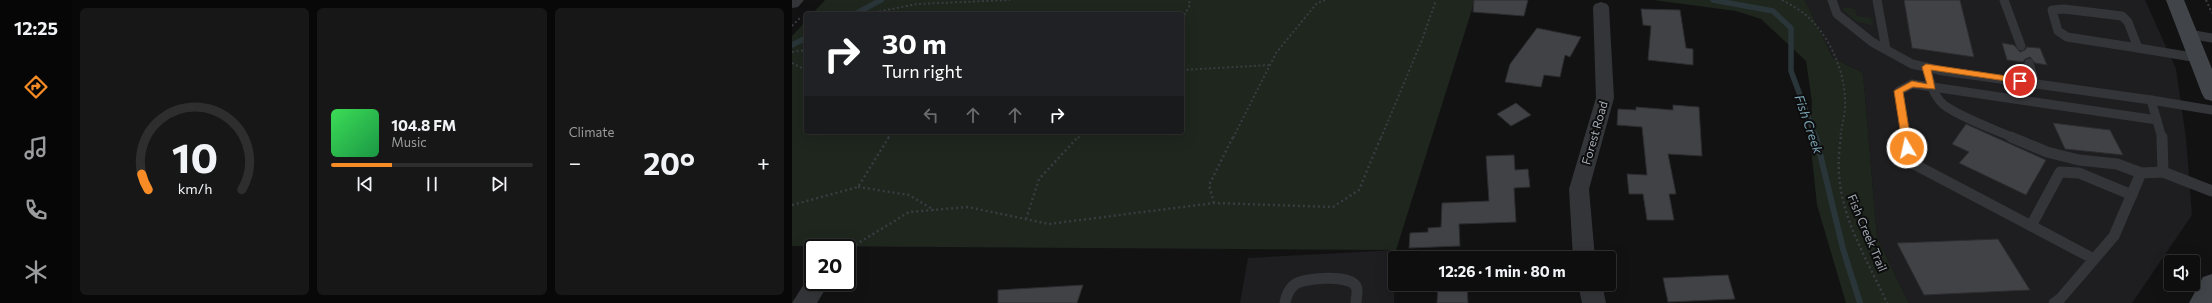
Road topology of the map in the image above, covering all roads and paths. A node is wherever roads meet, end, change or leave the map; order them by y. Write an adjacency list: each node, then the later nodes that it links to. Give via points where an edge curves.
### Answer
1 (795, 0): 12 (street)
2 (1010, 0): 14 (path, via 903,4)
3 (1189, 0): 16 (path, via 1190,5)
4 (1326, 0): 27 (path, via 1317,3 1276,53)
5 (1436, 0): 44 (path, via 1360,190 1333,207)
6 (1782, 0): 57 (path, Fish Creek Trail, via 1808,16 1816,25 1839,68 1845,106 1838,152 1840,190)
7 (1832, 0): 21 (lane, via 1837,14 1872,42)
8 (1877, 0): 21 (lane)
9 (2004, 0): 19 (lane)
10 (2175, 0): 17 (main road)
11 (2206, 0): 15 (path)
12 (792, 3)
13 (1601, 7): 50 (street, Forest Road, via 1606,98 1579,189)
14 (870, 12)
15 (2212, 13)
16 (1184, 16)
17 (2188, 34): 18 (lane); 24 (main road)
18 (2212, 38)
19 (2021, 46)
20 (2138, 48): 20 (lane, via 2067,37 2058,31 2052,10 2064,8 2122,16 2128,22); 24 (lane)
21 (1886, 49): 28 (lane, via 1912,64)
22 (804, 50): 23 (path)
23 (792, 52)
24 (2198, 58): 32 (main road)
25 (792, 63): 29 (path)
26 (2029, 63): 31 (lane)
27 (1270, 65): 30 (path); 44 (path, via 1209,185)
28 (1926, 67): 31 (lane); 33 (lane)
29 (804, 69)
30 (1184, 70)
31 (2035, 83): 34 (lane)
32 (2210, 83)
33 (1932, 87): 36 (lane); 40 (lane, via 1940,102 1965,116 2047,152 2079,160 2117,164); 48 (lane, via 1912,84 1899,91 1910,162)
34 (2151, 100): 35 (lane); 36 (lane)
35 (2212, 110)
36 (2157, 120): 39 (lane, via 2162,135)
37 (891, 134): 41 (path)
38 (1081, 134): 47 (path, via 1039,179)
39 (2163, 172): 40 (lane); 42 (lane)
40 (2141, 173): 43 (lane)
41 (858, 187): 45 (path); 46 (path, via 909,195)
42 (2212, 191)
43 (2132, 195): 48 (lane, via 2079,173 2060,172); 51 (lane, via 2114,236)
44 (1214, 203): 47 (path, via 1049,224)
45 (792, 204)
46 (935, 210): 47 (path, via 968,207); 49 (path, via 909,212)
47 (1026, 219)
48 (2031, 226): 51 (lane)
49 (856, 244)
50 (1583, 251)
51 (2094, 259): 58 (lane)
52 (2212, 285): 59 (main road)
53 (1591, 291): 56 (street)
54 (1285, 303): 55 (lane, via 1293,286 1302,280 1346,278 1357,288)
55 (1356, 303)
56 (1594, 303)
57 (1887, 303)
58 (2054, 303)
59 (2202, 303)

